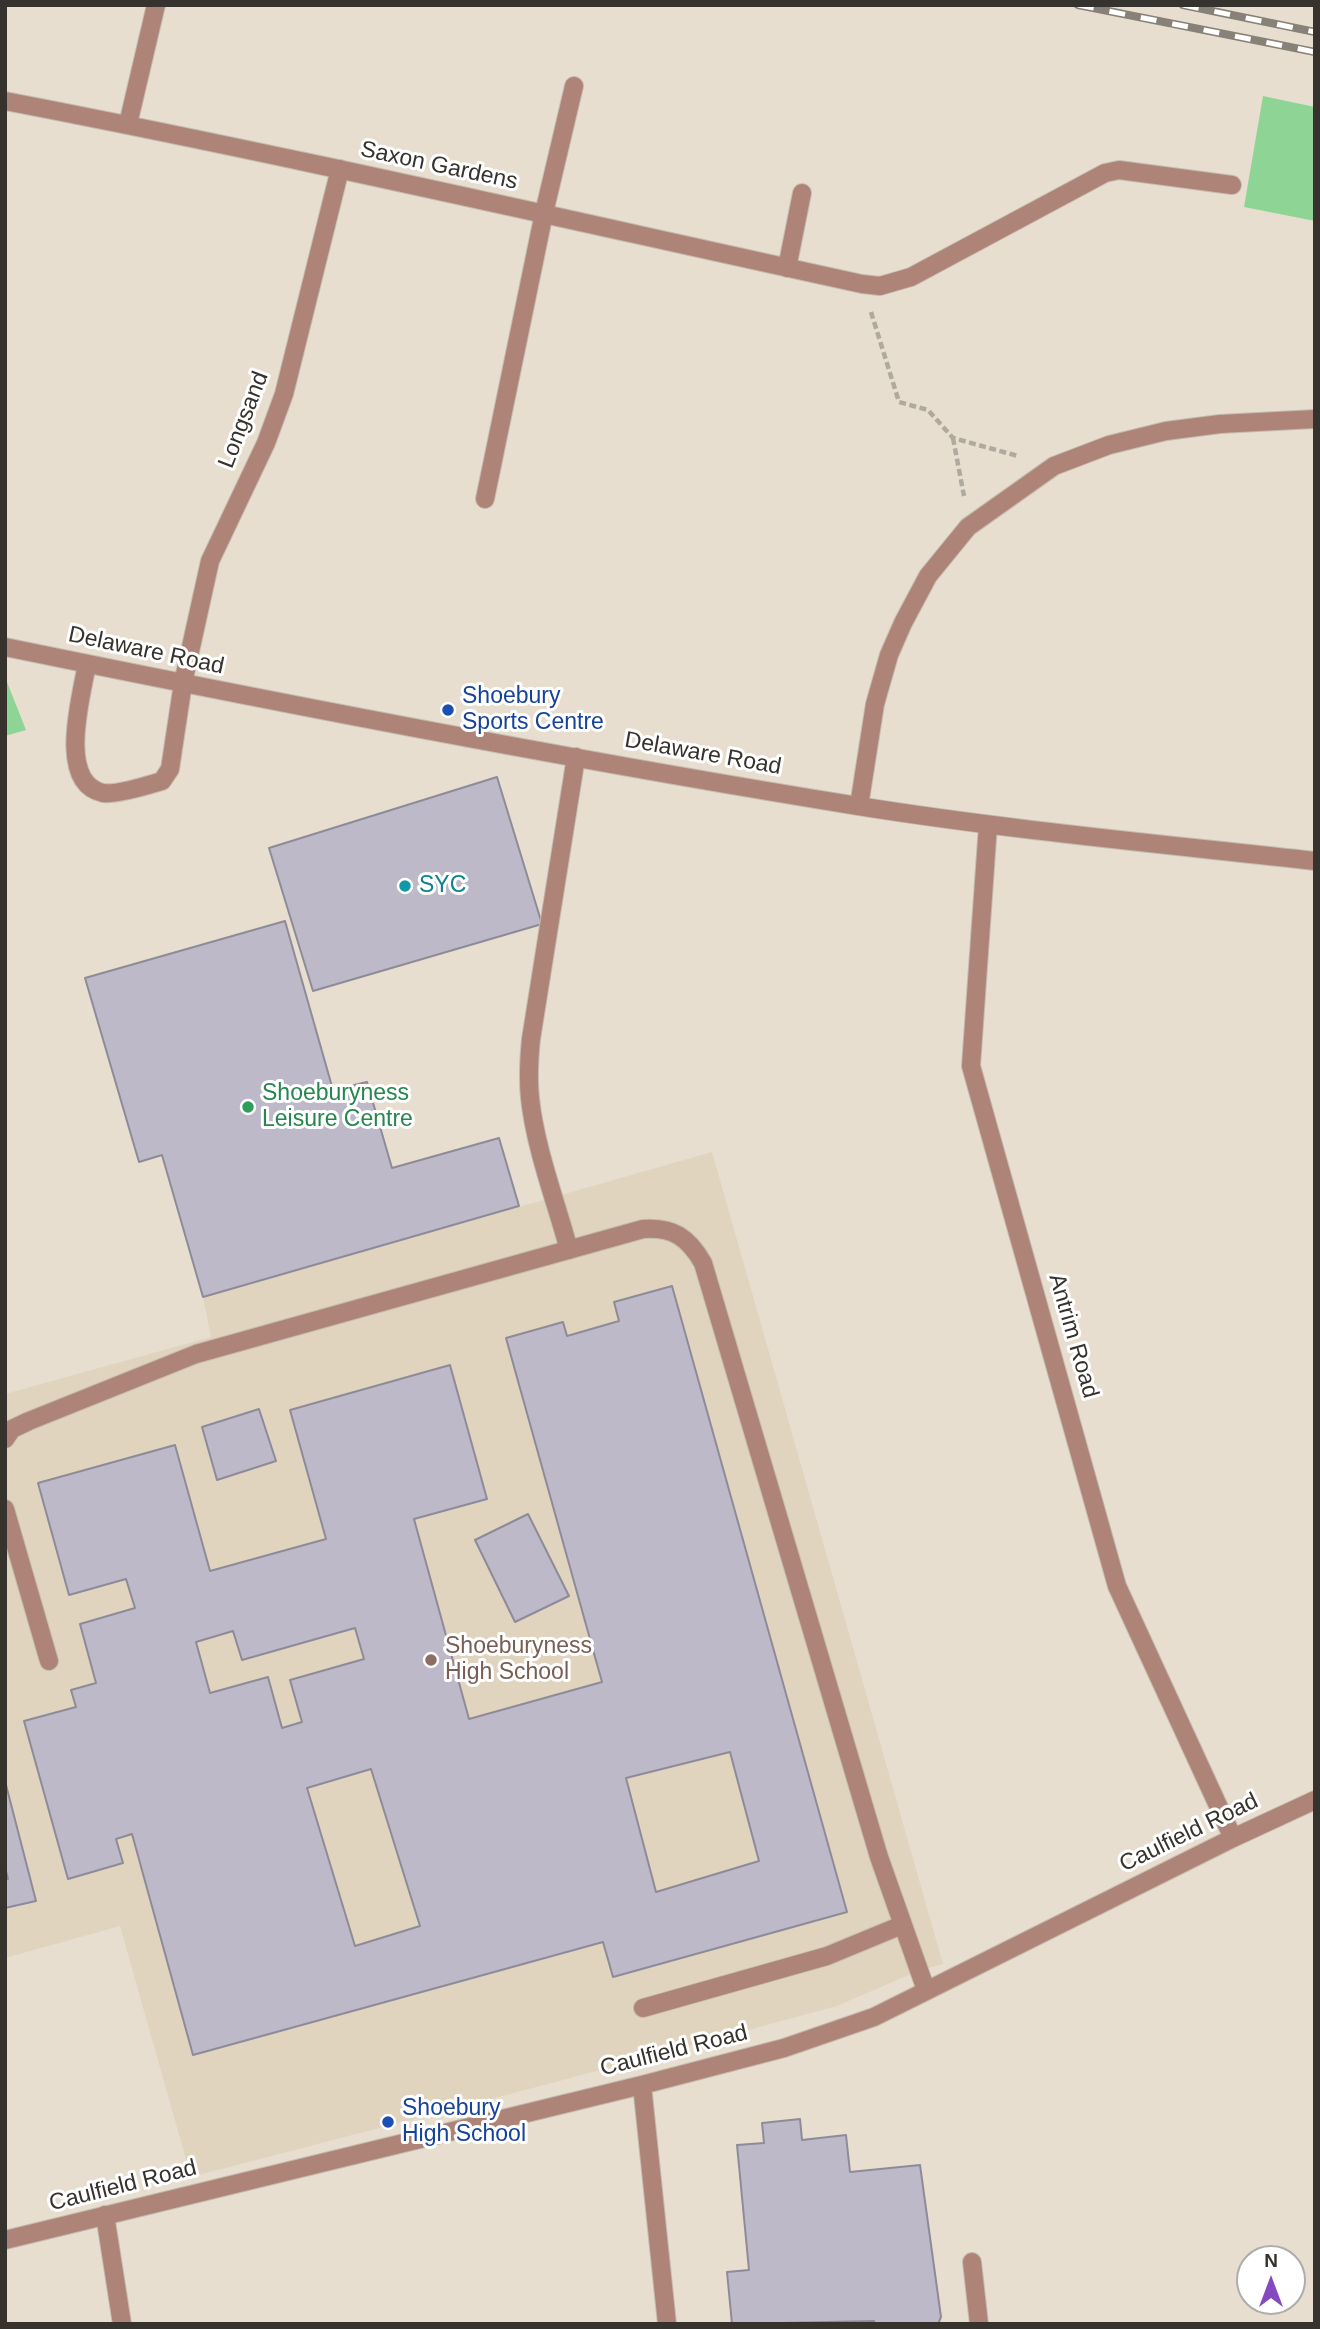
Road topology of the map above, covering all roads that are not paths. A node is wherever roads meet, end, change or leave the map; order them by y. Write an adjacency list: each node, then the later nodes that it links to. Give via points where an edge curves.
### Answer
1 (156, 5): 4 (street)
2 (574, 86): 8 (street)
3 (5, 101): 4 (street, Saxon Gardens)
4 (128, 124): 5 (street, Saxon Gardens)
5 (340, 169): 8 (street, Saxon Gardens); 14 (street, Longsand, via 284,394 210,561)
6 (1232, 185): 9 (street, Saxon Gardens, via 1119,170 1105,173 911,277 880,286)
7 (802, 193): 9 (street)
8 (544, 213): 9 (street, Saxon Gardens); 11 (street)
9 (787, 268)
10 (1315, 419): 16 (street, via 1166,430 1110,445 1054,466 968,527 928,576 889,656 875,704)
11 (485, 499)
12 (5, 647): 13 (street, Delaware Road)
13 (88, 664): 14 (street, Delaware Road); 14 (street, Longsand, via 75,755 85,782 103,793 162,781 170,769)
14 (183, 683): 15 (street, Delaware Road)
15 (576, 757): 16 (street, Delaware Road); 19 (street, via 529,1069 535,1128)
16 (859, 806): 17 (street, Delaware Road)
17 (988, 824): 18 (street, Delaware Road); 24 (street, Antrim Road, via 971,1066 1117,1586)
18 (1315, 861)
19 (569, 1250): 20 (street, via 185,1358 29,1420); 25 (street, via 660,1228 693,1246 703,1263)
20 (5, 1439)
21 (5, 1509): 22 (street)
22 (49, 1661)
23 (1315, 1800): 24 (street, Caulfield Road)
24 (1233, 1838): 26 (street, Caulfield Road)
25 (902, 1925): 26 (street); 27 (street, via 827,1955)
26 (926, 1990): 28 (street, Caulfield Road, via 874,2017 784,2048)
27 (643, 2008)
28 (642, 2085): 29 (street, Caulfield Road); 33 (street)
29 (104, 2215): 30 (street, Caulfield Road); 32 (street)
30 (5, 2240)
31 (972, 2262): 34 (street)
32 (122, 2324)
33 (667, 2324)
34 (979, 2324)

